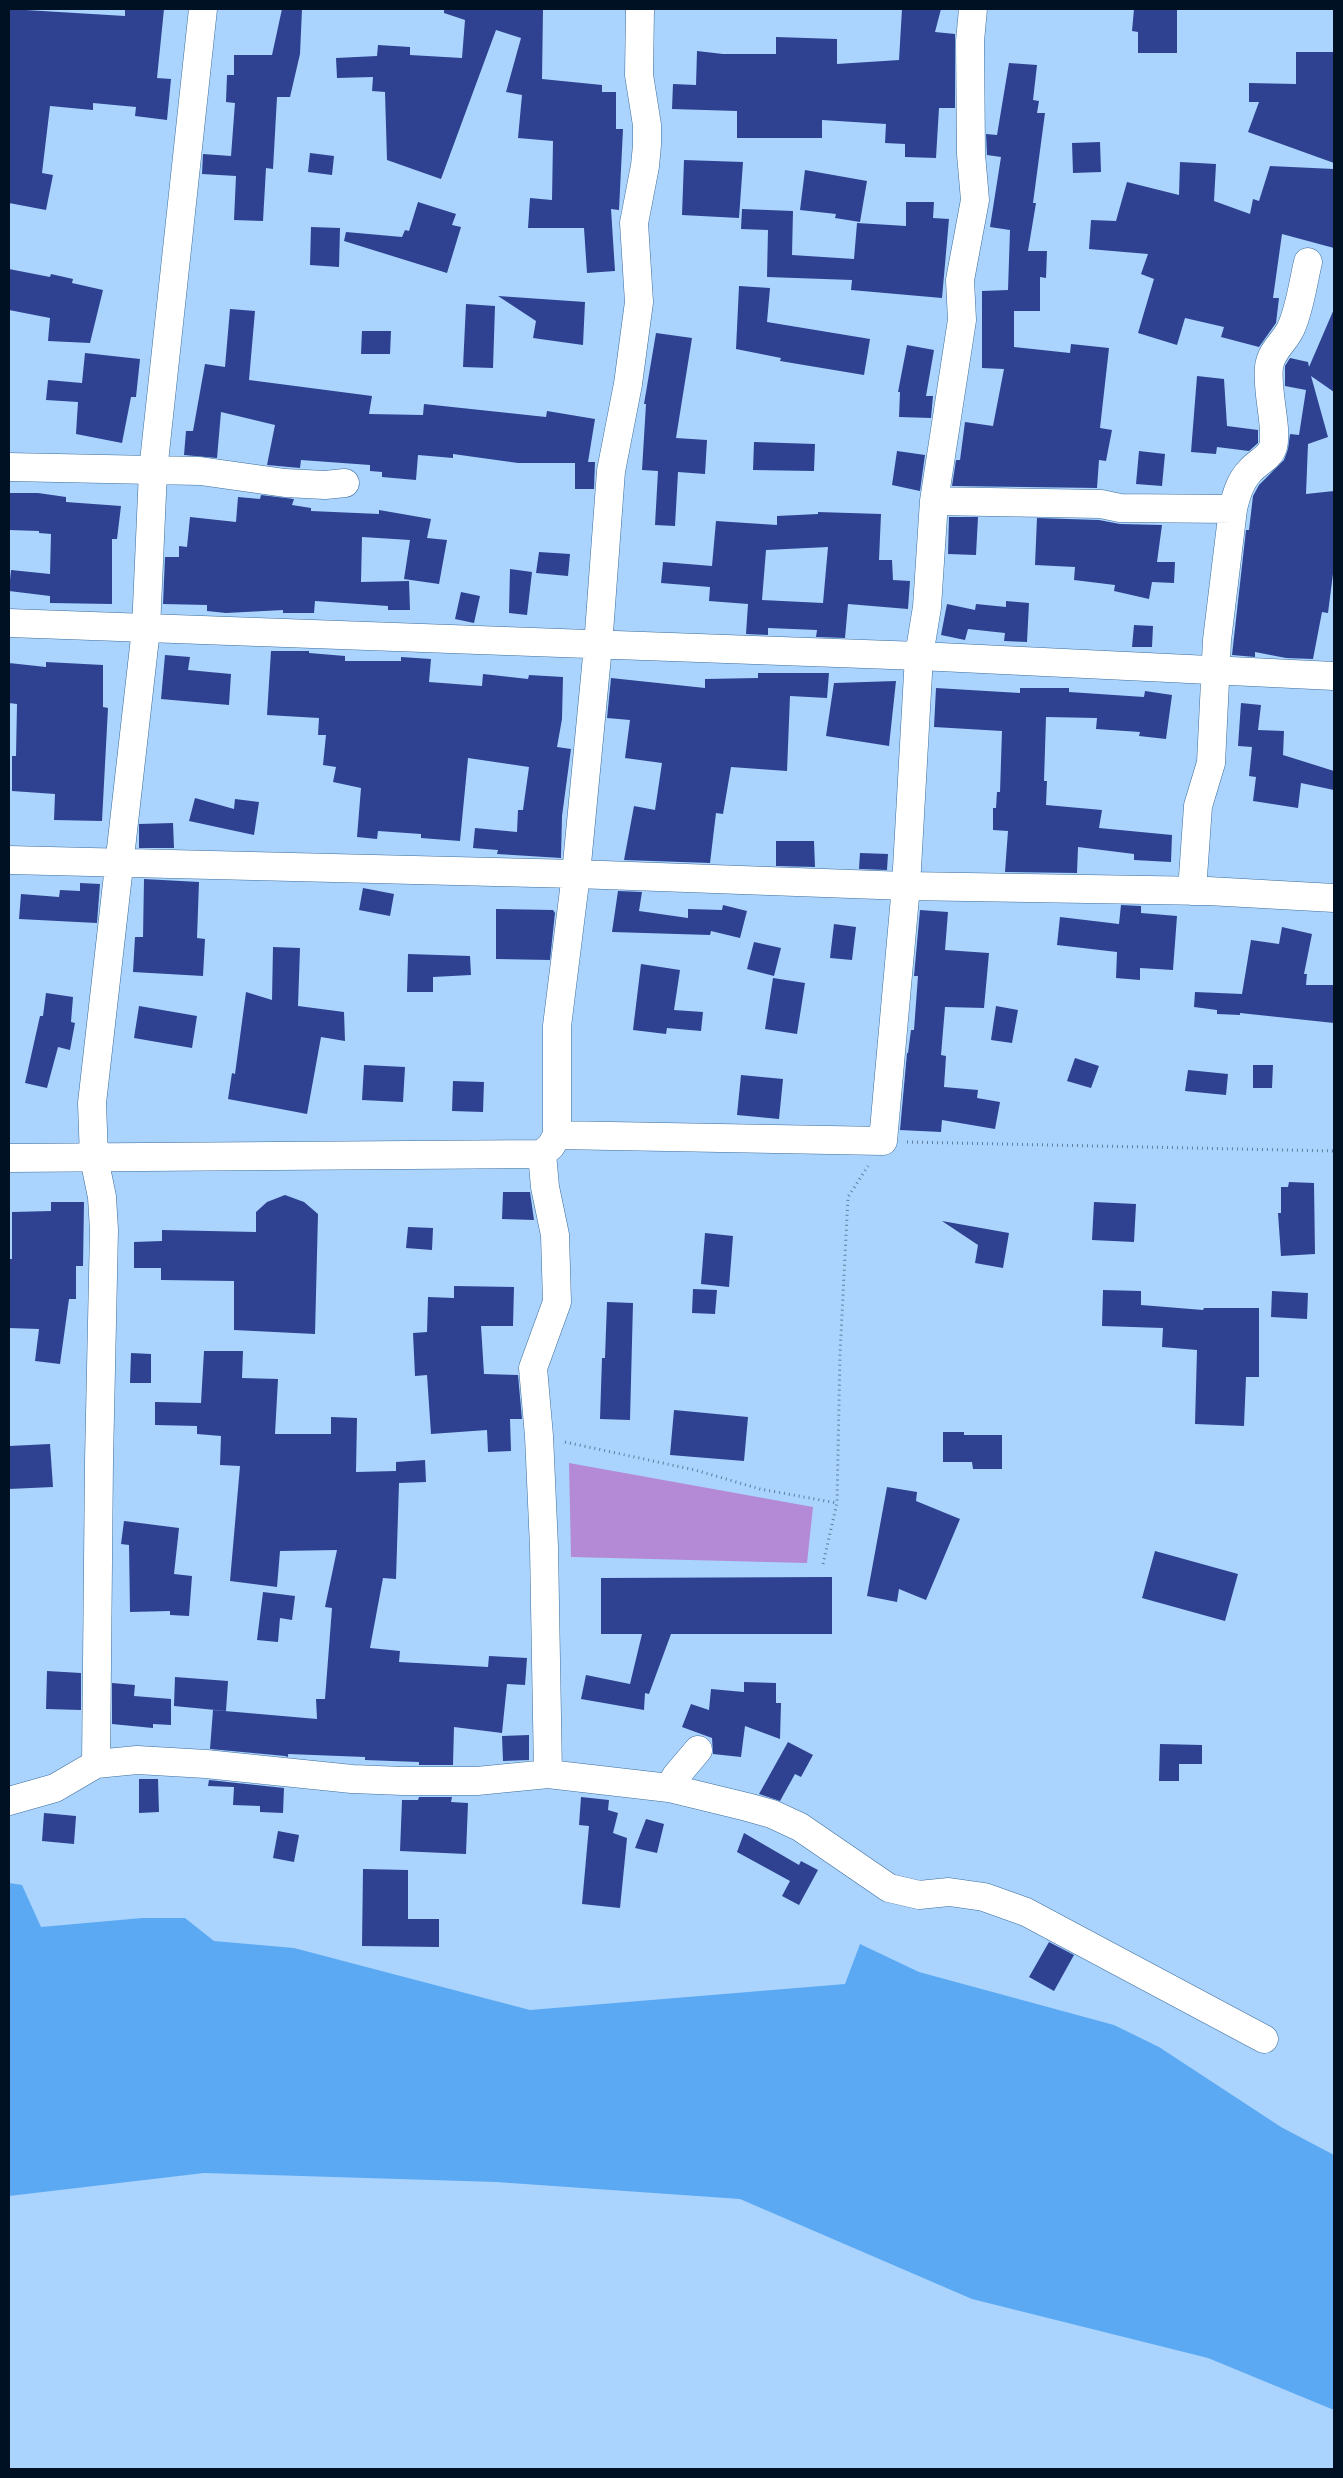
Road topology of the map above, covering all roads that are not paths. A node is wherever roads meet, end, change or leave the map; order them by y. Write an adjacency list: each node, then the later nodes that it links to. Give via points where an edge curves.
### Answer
1 (202, 9): 6 (street)
2 (640, 9): 12 (street, via 639,75 647,125 646,166 633,239 640,295 628,384 611,471)
3 (973, 9): 8 (street, via 970,50 974,200 960,280 962,320)
4 (1308, 262): 9 (street, via 1291,329 1277,345 1269,365 1273,444 1268,456 1244,478)
5 (9, 467): 6 (street)
6 (153, 470): 7 (street, via 200,470 306,485); 11 (street)
7 (345, 482)
8 (934, 501): 9 (street); 13 (street, via 927,607)
9 (1233, 509): 14 (street, via 1222,588)
10 (9, 622): 11 (street)
11 (146, 629): 12 (street); 17 (street)
12 (598, 646): 13 (street); 18 (street)
13 (919, 656): 14 (street); 19 (street)
14 (1216, 670): 15 (street); 20 (street, via 1211,763 1198,806)
15 (1334, 676)
16 (9, 860): 17 (street)
17 (120, 863): 18 (street); 24 (street, via 92,1103)
18 (576, 874): 19 (street); 22 (street, via 557,1026)
19 (906, 886): 20 (street); 22 (street, via 882,1142)
20 (1192, 891): 21 (street)
21 (1334, 898)
22 (550, 1145): 24 (street); 27 (street, via 545,1187 555,1235 557,1302 533,1368 539,1436)
23 (9, 1158): 24 (street)
24 (94, 1158): 26 (street, via 102,1197 104,1230)
25 (698, 1750): 28 (street)
26 (96, 1764): 27 (street, via 137,1760 403,1781 477,1781); 29 (street, via 48,1791)
27 (548, 1774): 28 (street)
28 (669, 1788): 30 (street, via 747,1807 793,1824 888,1888 919,1895 949,1892 984,1897 1026,1912)
29 (9, 1801)
30 (1264, 2040)

